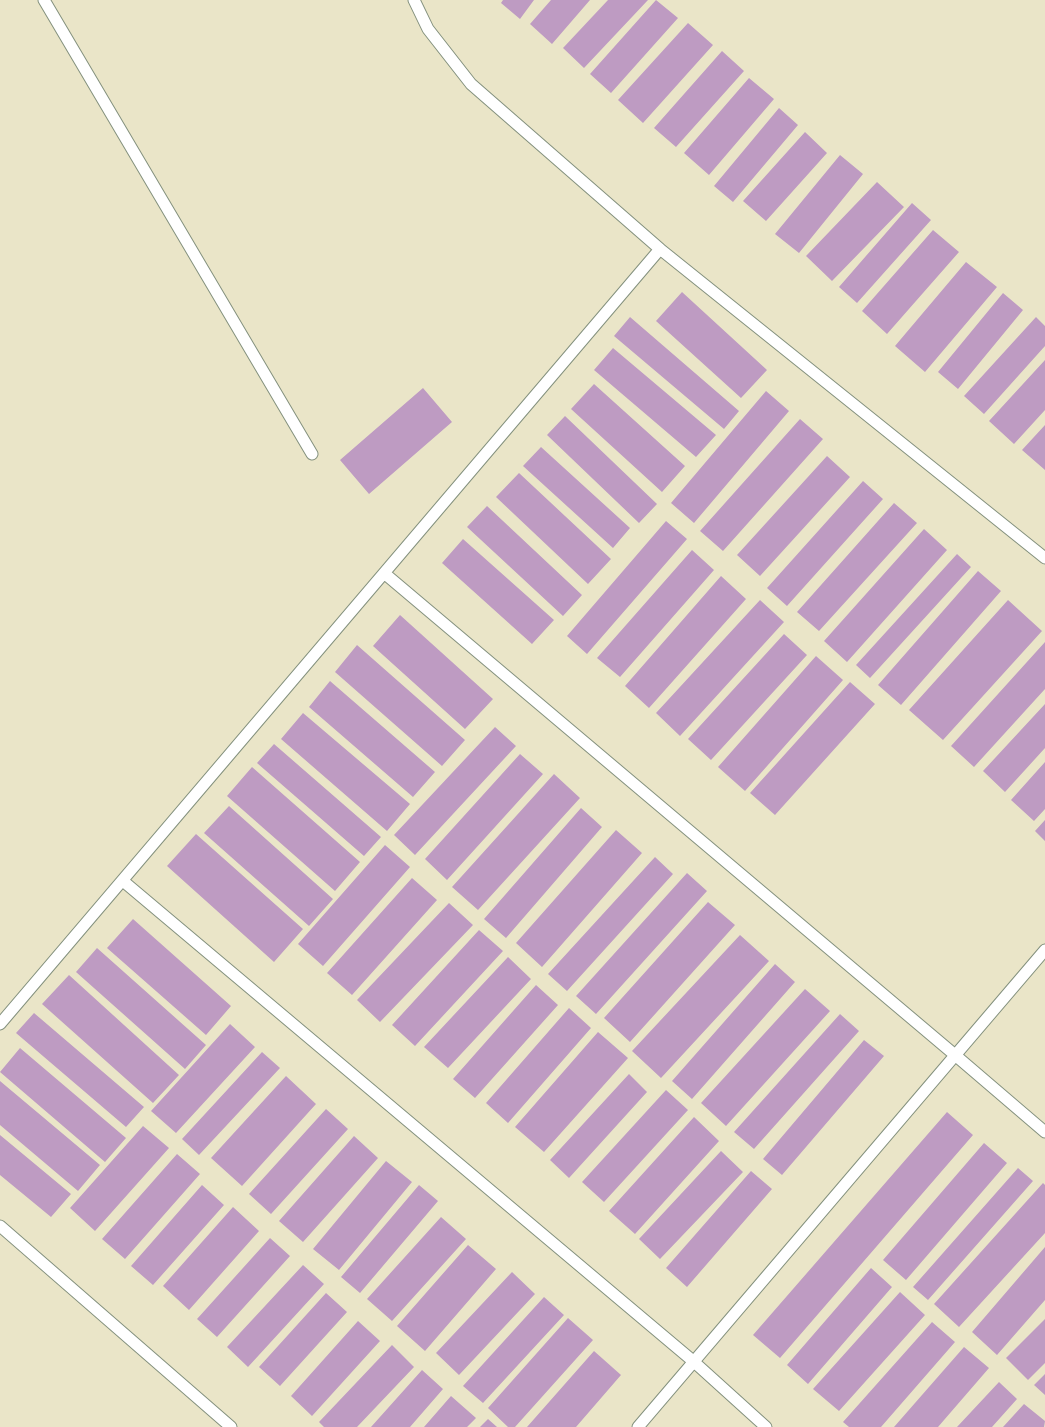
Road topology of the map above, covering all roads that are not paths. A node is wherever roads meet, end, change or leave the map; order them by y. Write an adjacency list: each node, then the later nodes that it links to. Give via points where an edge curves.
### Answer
1 (44, 0): 4 (lane)
2 (414, 0): 3 (lane, via 428,29 471,84)
3 (660, 249): 5 (lane); 6 (lane)
4 (312, 454)
5 (1045, 558)
6 (384, 573): 7 (lane); 10 (lane)
7 (124, 881): 9 (lane); 13 (lane)
8 (1045, 950): 10 (lane)
9 (0, 1024)
10 (955, 1055): 11 (lane); 13 (lane)
11 (1045, 1132)
12 (0, 1226): 14 (lane)
13 (693, 1361): 15 (lane); 16 (lane)
14 (231, 1427)
15 (638, 1427)
16 (766, 1427)

